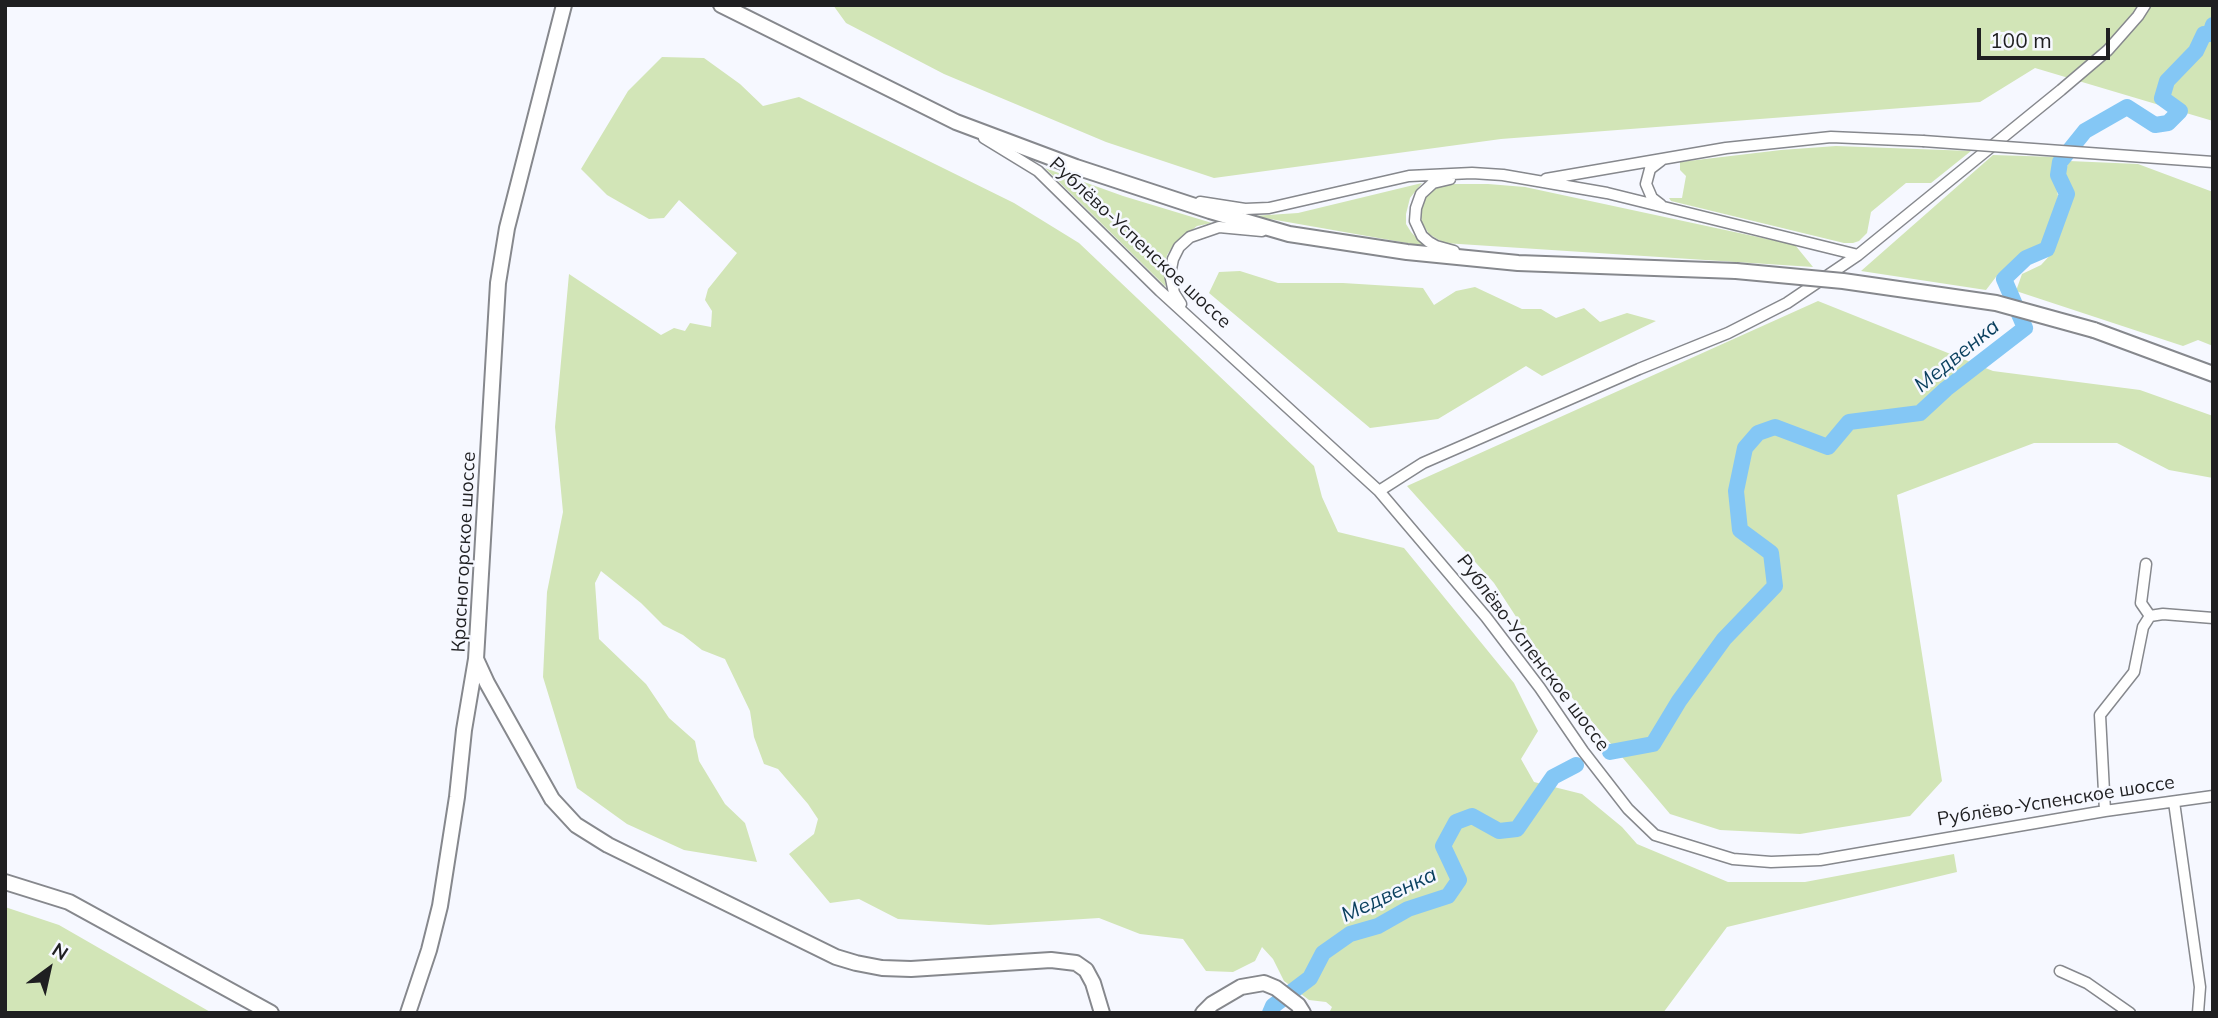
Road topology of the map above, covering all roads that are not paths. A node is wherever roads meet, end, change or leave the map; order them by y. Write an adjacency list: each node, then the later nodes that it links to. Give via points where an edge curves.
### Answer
1 (564, 5): 20 (main road, Красногорское шоссе, via 507,228 498,283)
2 (721, 5): 4 (main road, Рублёво-Успенское шоссе)
3 (2145, 5): 12 (street, via 2108,50)
4 (956, 122): 9 (main road, Рублёво-Успенское шоссе); 14 (street, Рублёво-Успенское шоссе, via 1038,171)
5 (1667, 157): 6 (street, bridge, via 1831,136); 8 (street); 10 (street, via 1650,169 1646,184 1652,198)
6 (2213, 162)
7 (1503, 175): 8 (street); 9 (street, via 1409,176 1269,208 1245,209); 13 (street, via 1433,183 1418,201 1415,221 1422,236 1436,246)
8 (1539, 180): 10 (street)
9 (1140, 189): 11 (main road, Рублёво-Успенское шоссе)
10 (1670, 209): 12 (street)
11 (1289, 234): 13 (main road, Рублёво-Успенское шоссе); 14 (street, via 1219,227 1190,237 1173,258 1170,274 1174,293)
12 (1858, 255): 16 (street, via 1787,303 1728,333 1423,463)
13 (1518, 263): 15 (main road, Рублёво-Успенское шоссе, bridge, via 1736,271 1996,303 2094,330)
14 (1186, 313): 16 (street, Рублёво-Успенское шоссе)
15 (2213, 374)
16 (1379, 491): 23 (street, Рублёво-Успенское шоссе, via 1486,617 1628,809 1655,835 1733,859 1820,860)
17 (2146, 564): 18 (street, via 2141,603)
18 (2150, 616): 19 (street); 23 (street, via 2134,672 2100,715)
19 (2213, 618)
20 (476, 659): 28 (main road, via 440,906); 29 (main road, Красногорское шоссе, via 552,799 576,825 608,845 856,963 911,969 1051,960 1076,963 1090,976)
21 (2213, 796): 22 (street, Рублёво-Успенское шоссе)
22 (2175, 802): 23 (street, Рублёво-Успенское шоссе); 32 (street, via 2200,987)
23 (2105, 811)
24 (5, 882): 27 (main road, via 69,902)
25 (2060, 971): 31 (street, via 2087,983)
26 (1301, 1009): 30 (main road, via 1264,983 1241,987)
27 (271, 1013)
28 (408, 1013)
29 (1102, 1013)
30 (1203, 1013)
31 (2130, 1013)
32 (2198, 1013)

